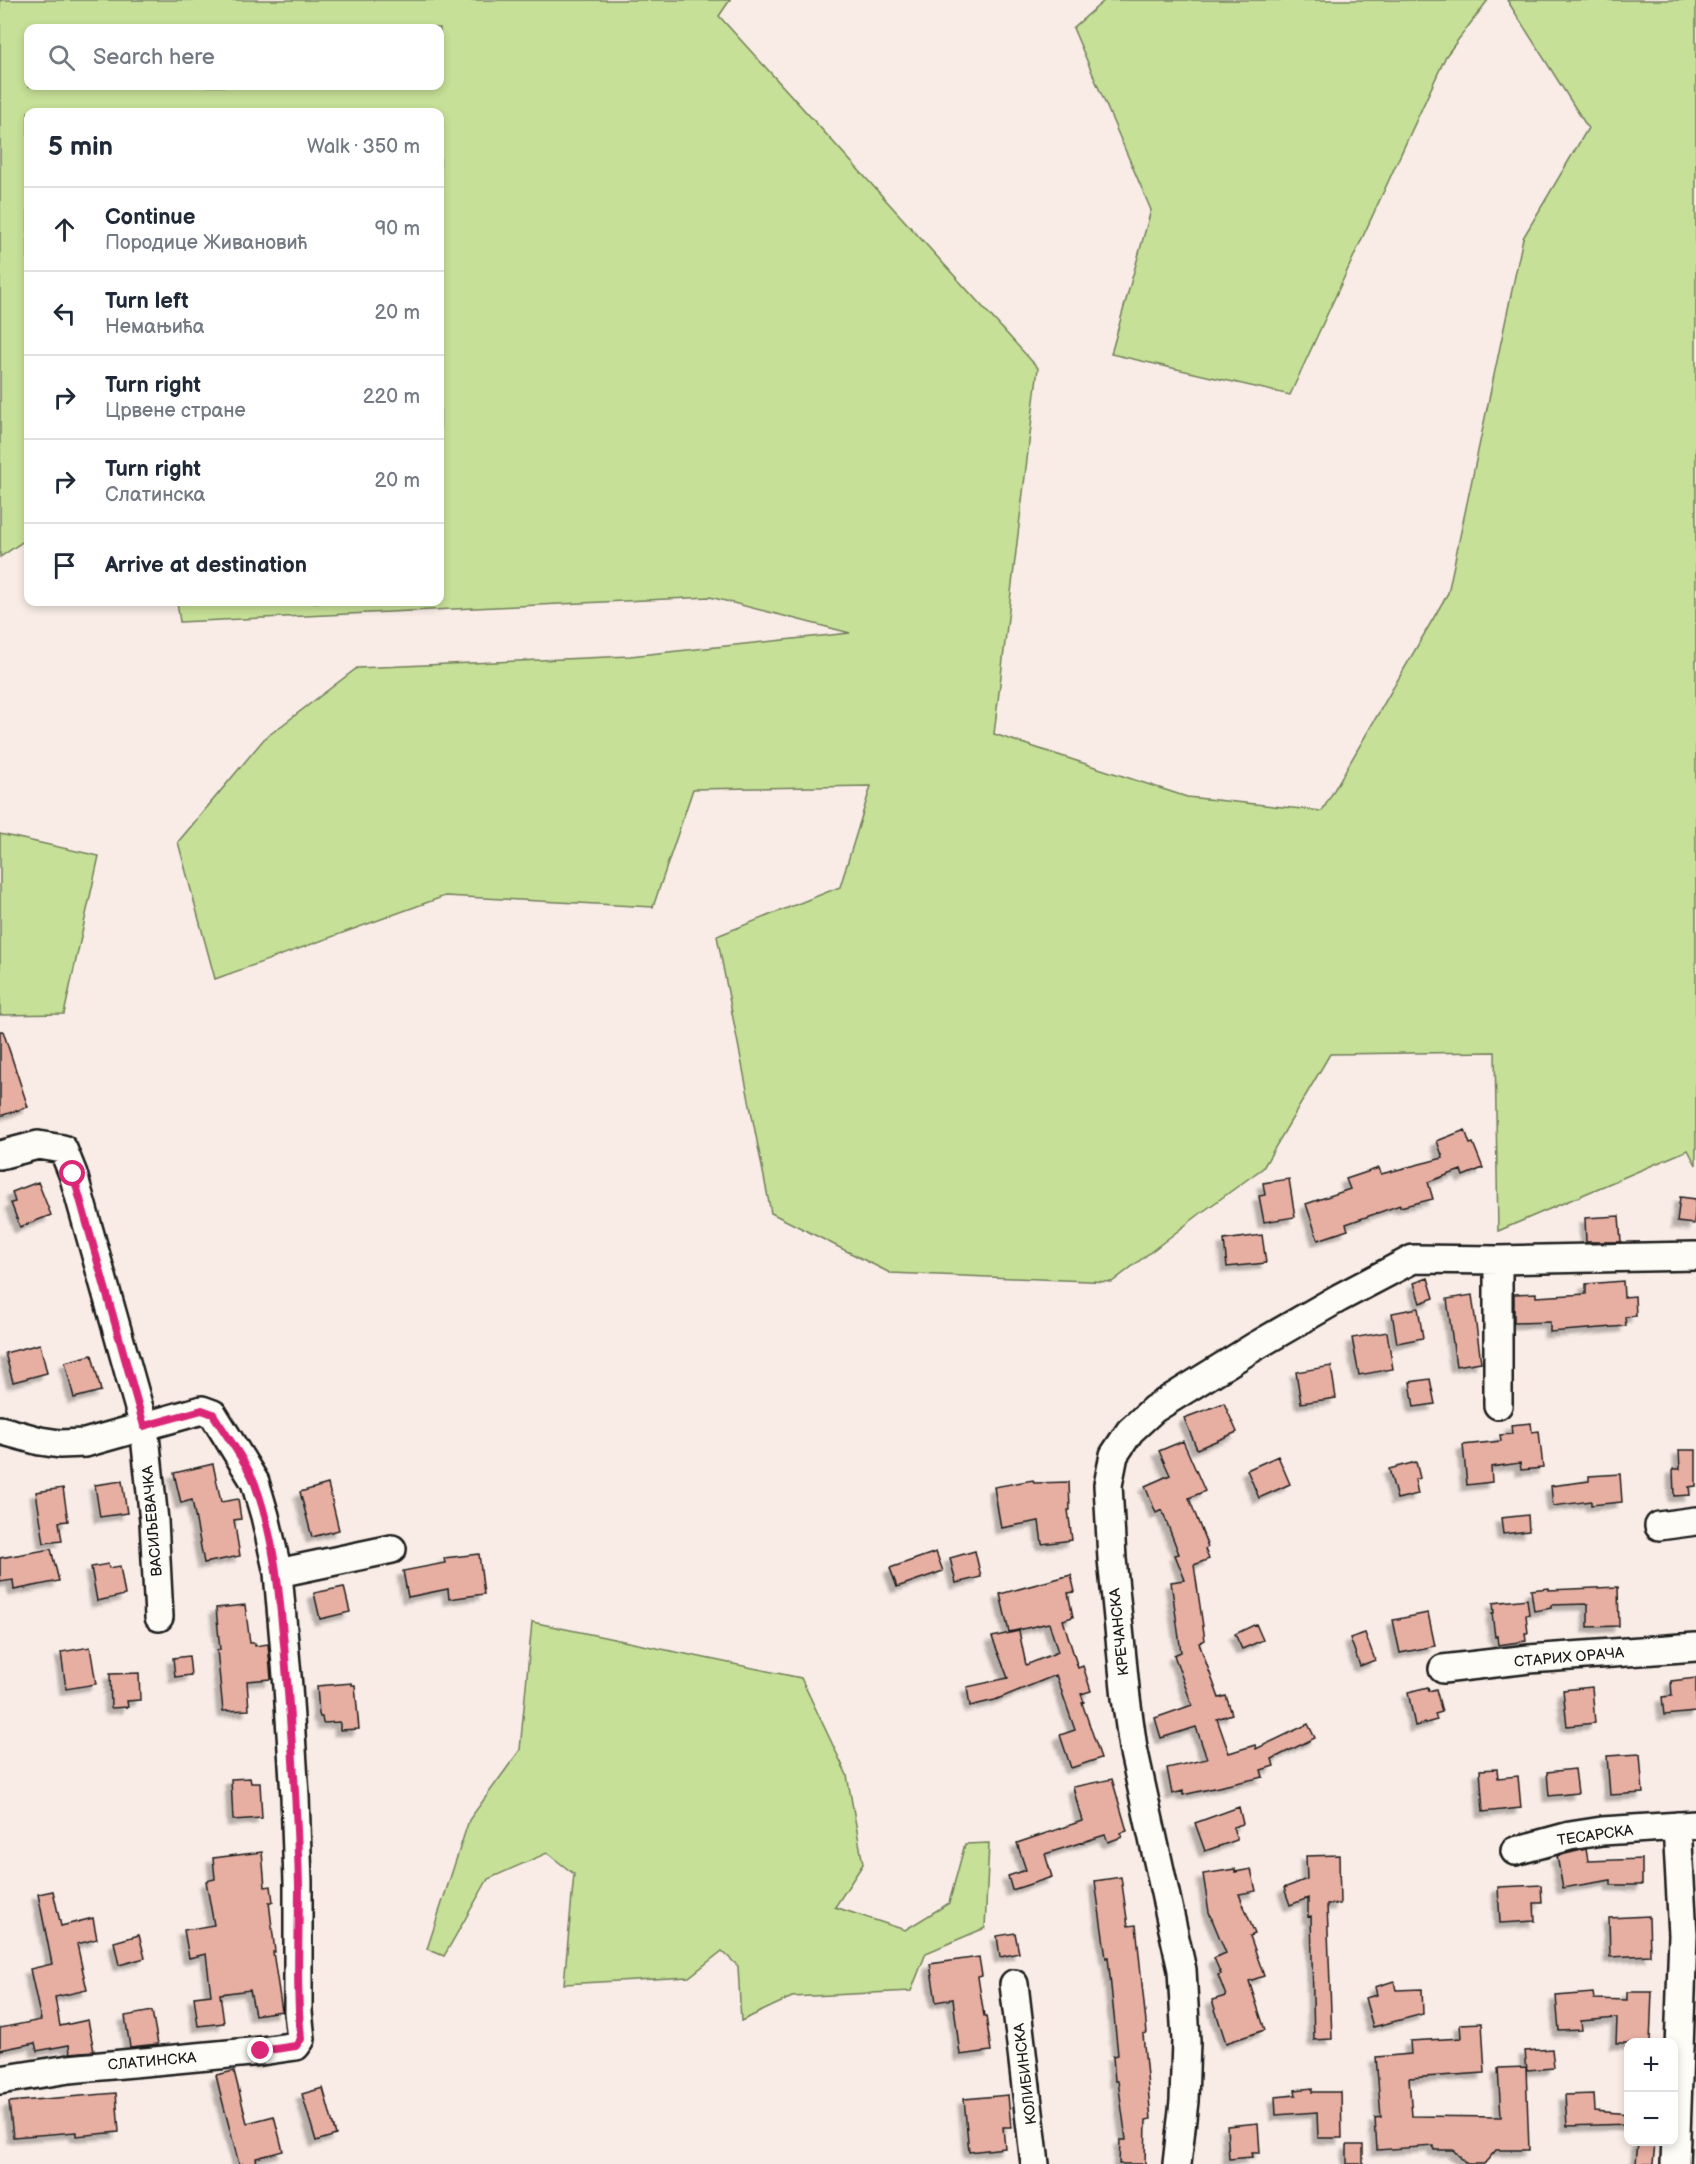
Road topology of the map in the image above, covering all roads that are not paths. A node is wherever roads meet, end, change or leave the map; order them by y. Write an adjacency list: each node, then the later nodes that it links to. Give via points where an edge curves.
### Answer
1 (0, 1155): 5 (street, ВАСИЉЕВАЧКА, via 38,1145 63,1149)
2 (1696, 1256): 3 (street)
3 (1498, 1260): 4 (street); 19 (street, КРЕЧАНСКА, via 1413,1259 1339,1298 1154,1408 1130,1431 1114,1455 1108,1485 1126,1698 1133,1748 1182,1970 1186,2042)
4 (1498, 1405)
5 (144, 1426): 6 (street, via 85,1443 60,1444); 10 (street, via 202,1410 213,1414 255,1482); 11 (street, ВАСИЉЕВАЧКА)
6 (0, 1430)
7 (1696, 1521): 8 (street)
8 (1659, 1526)
9 (392, 1549): 10 (street)
10 (278, 1573): 17 (street, СЛАТИНСКА, via 295,1796 301,2039 296,2046 261,2051 69,2069)
11 (159, 1617)
12 (1696, 1647): 13 (street, СТАРИХ ОРАЧА, via 1529,1659)
13 (1443, 1670)
14 (1687, 1826): 15 (street, ТЕСАРСКА, via 1570,1836); 20 (street, ТЕСАРСКА)
15 (1515, 1851)
16 (1014, 1984): 18 (street, КОЛИБИНСКА)
17 (0, 2080)
18 (1035, 2164)
19 (1177, 2164)
20 (1675, 2164)

